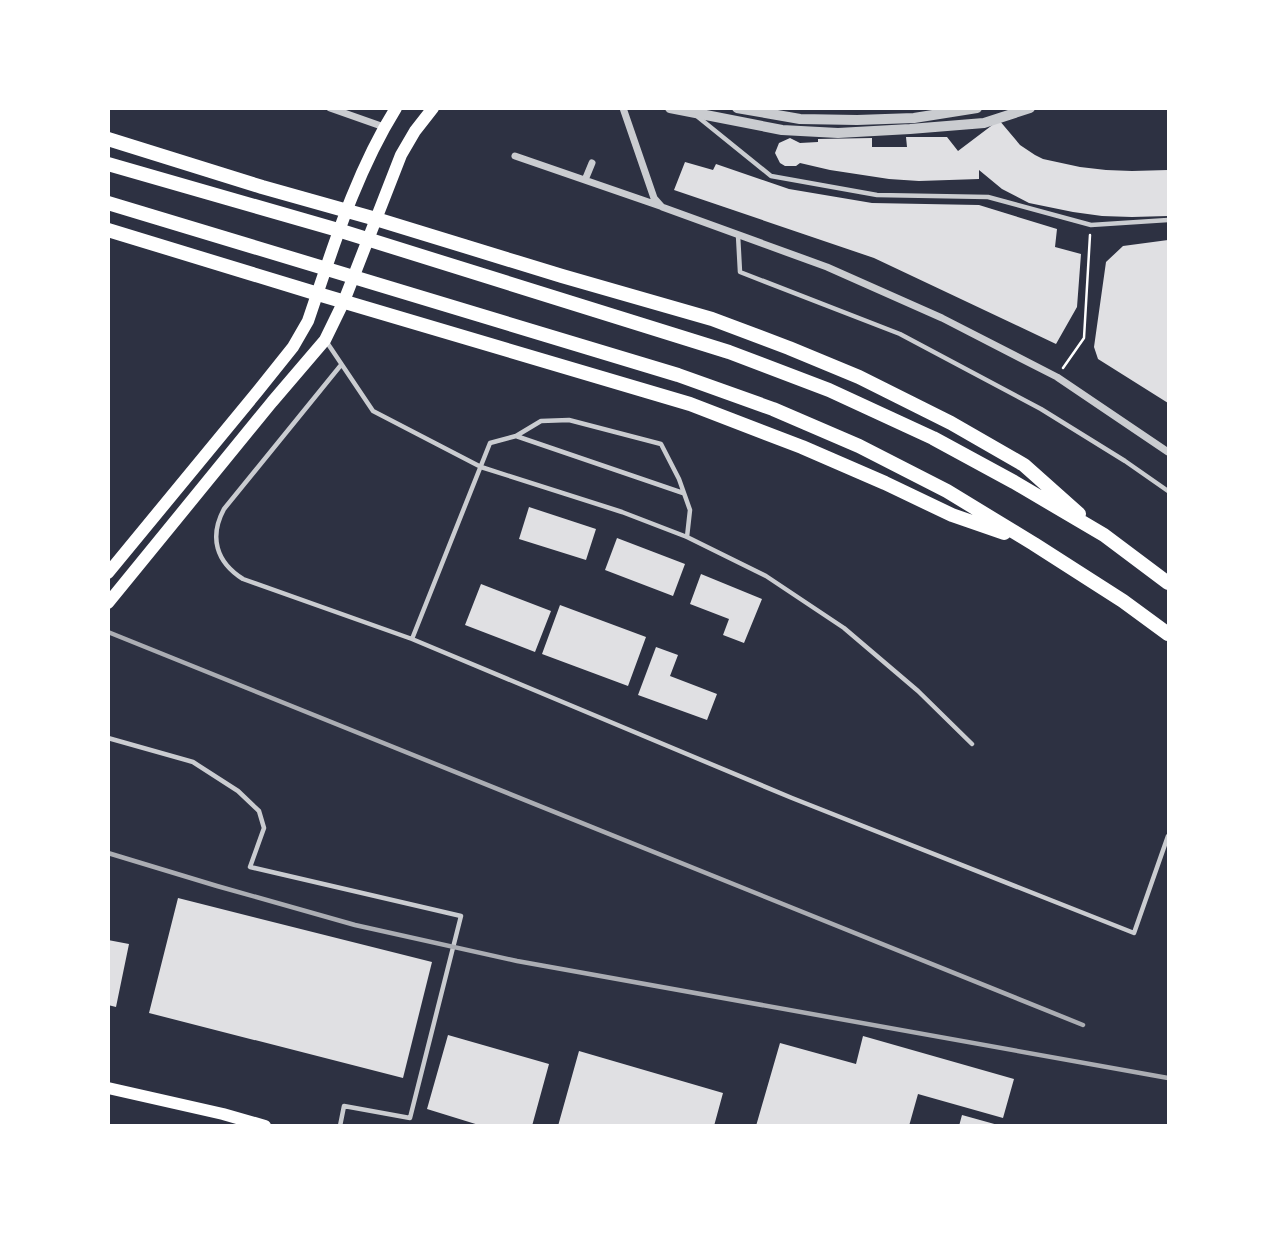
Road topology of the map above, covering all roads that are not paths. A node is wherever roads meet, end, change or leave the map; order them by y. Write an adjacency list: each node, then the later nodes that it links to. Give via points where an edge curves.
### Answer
1 (331, 108): 10 (street)
2 (397, 108): 10 (main road)
3 (433, 108): 19 (main road, via 401,155)
4 (623, 108): 17 (street, via 654,198)
5 (670, 108): 9 (street)
6 (977, 108): 8 (street, via 914,118 857,120 800,119)
7 (1030, 108): 9 (street, via 984,123 838,133 782,130)
8 (739, 109)
9 (695, 114): 20 (lane, via 771,176 877,195 988,197 1091,225)
10 (384, 127): 18 (main road)
11 (108, 139): 18 (highway)
12 (515, 156): 15 (street)
13 (592, 163): 15 (street)
14 (108, 164): 32 (highway, via 729,352 829,390 933,439)
15 (585, 180): 17 (street)
16 (108, 203): 34 (highway, via 678,374 859,446 947,491)
17 (662, 207): 22 (street)
18 (346, 211): 19 (highway); 23 (main road)
19 (376, 219): 24 (main road); 32 (highway, via 712,319 859,377 1024,465)
20 (1168, 220)
21 (108, 230): 23 (highway)
22 (738, 235): 28 (street, via 827,267 942,318 1057,377); 30 (lane, via 740,272 900,334 1041,409)
23 (318, 294): 24 (highway); 35 (main road, via 302,334)
24 (344, 301): 25 (main road); 34 (highway, via 690,404 802,446 952,515)
25 (325, 340): 26 (lane); 37 (main road)
26 (341, 365): 29 (lane, via 373,411); 39 (lane, via 223,509 217,546 229,568 243,579)
27 (516, 436): 29 (lane, via 490,443); 31 (lane); 31 (lane, via 541,421 569,420 661,444)
28 (1168, 452)
29 (481, 467): 33 (lane); 39 (lane)
30 (1168, 491)
31 (684, 494): 33 (lane, via 690,510)
32 (1104, 536): 36 (highway)
33 (687, 537): 41 (lane, via 766,576 844,628)
34 (1034, 544): 38 (highway)
35 (108, 573)
36 (1168, 583)
37 (108, 603)
38 (1168, 634)
39 (412, 639): 42 (lane, via 792,798 1134,933)
40 (108, 738): 45 (lane, via 193,762 238,791 260,811 264,828 250,867 461,916 410,1118 344,1106)
41 (972, 744)
42 (1168, 836)
43 (108, 1088): 44 (main road)
44 (265, 1125)
45 (340, 1125)

